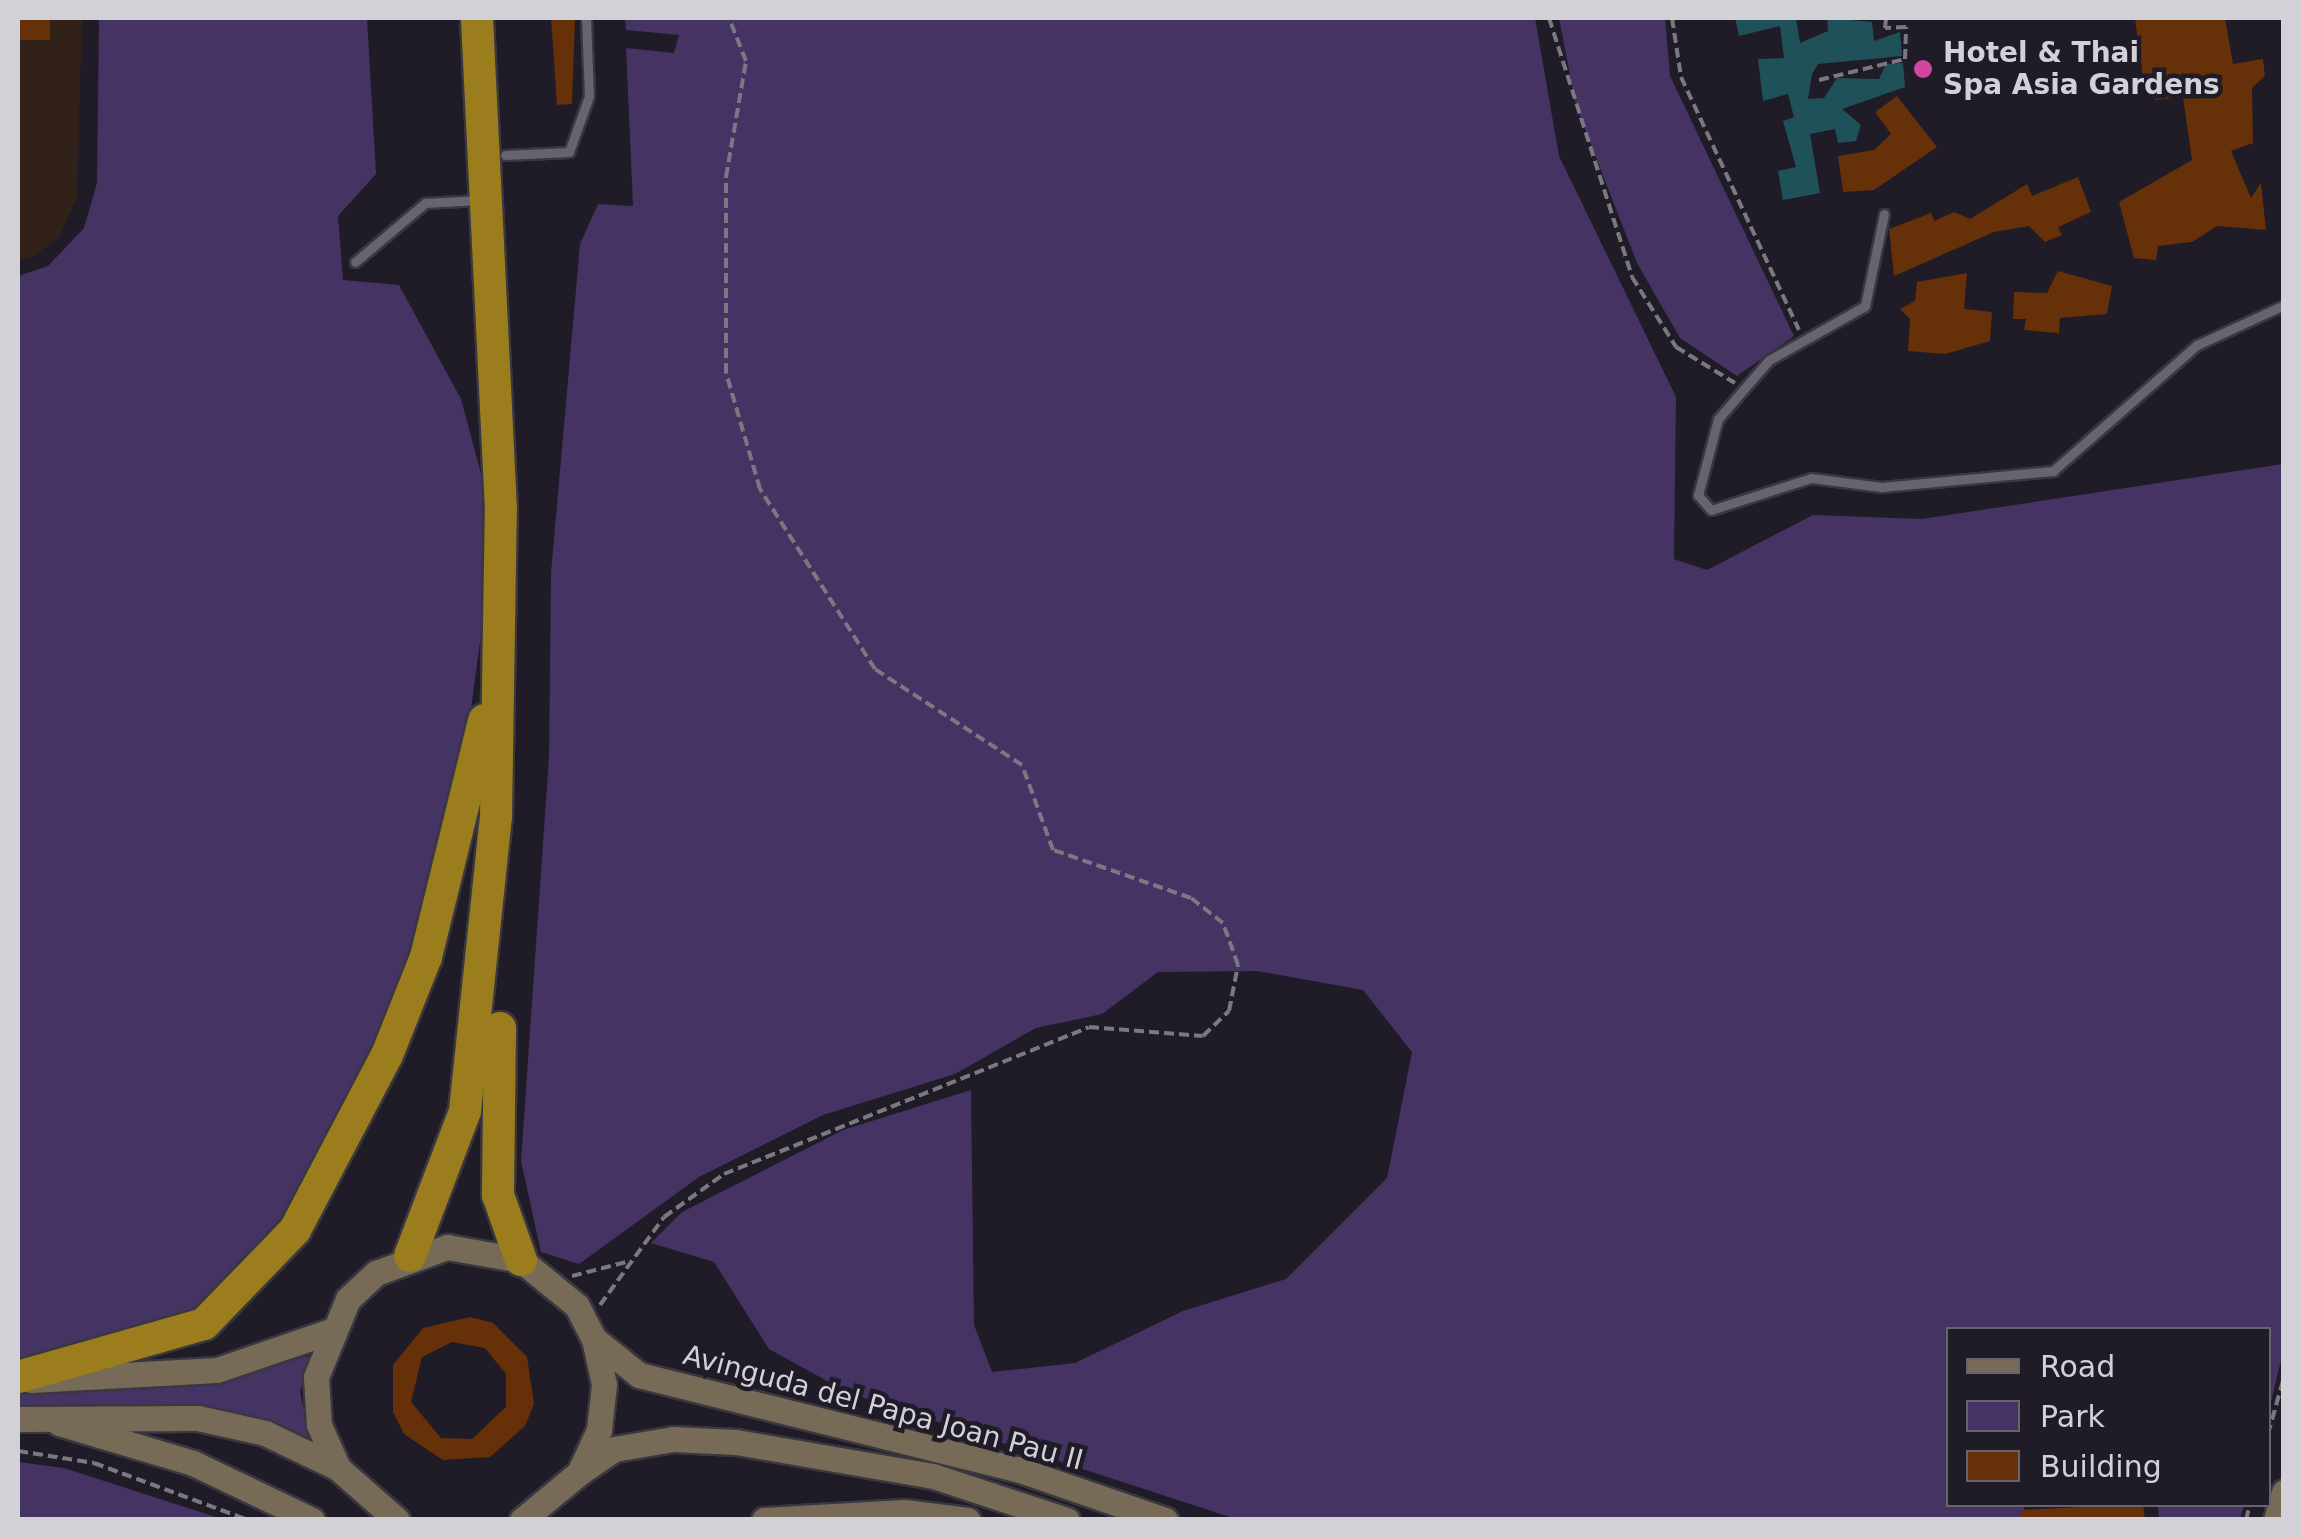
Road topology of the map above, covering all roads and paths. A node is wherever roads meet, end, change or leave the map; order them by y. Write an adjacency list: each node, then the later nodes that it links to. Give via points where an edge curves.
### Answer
1 (477, 18): 10 (highway)
2 (499, 18): 9 (highway)
3 (586, 18): 9 (lane, via 589,96 569,152)
4 (730, 18): 19 (path, via 746,61 726,176 726,372 760,489 875,669 1022,765 1053,850 1192,898 1223,923 1238,965 1228,1012 1203,1036 1088,1027 813,1132 693,1192)
5 (1548, 18): 15 (path, via 1632,277 1676,346)
6 (1672, 18): 14 (path, via 1681,77)
7 (1886, 18): 8 (path, via 1885,28 1906,27 1905,59)
8 (1819, 80)
9 (505, 155): 18 (highway, via 520,679 494,1115 498,1195)
10 (487, 199): 12 (lane, via 425,202); 16 (highway)
11 (1884, 214): 14 (lane, via 1865,306)
12 (356, 262)
13 (2284, 305): 15 (lane, via 2198,344 2053,472 1881,487 1811,478 1711,510 1698,495 1702,458)
14 (1802, 340): 15 (lane)
15 (1740, 384)
16 (500, 632): 17 (highway, via 479,1027 456,1143); 24 (highway, via 426,957 387,1055 295,1230 204,1324)
17 (410, 1256): 18 (main road, via 466,1248); 21 (main road, via 376,1273)
18 (521, 1260): 20 (main road)
19 (630, 1261): 20 (path); 22 (path)
20 (552, 1280): 22 (main road)
21 (328, 1332): 24 (main road, via 202,1372); 29 (main road, via 317,1393)
22 (591, 1333): 30 (main road, via 604,1384 599,1430); 39 (main road, Avinguda del Papa Joan Pau II, via 639,1375 1017,1469)
23 (2284, 1377): 27 (path)
24 (18, 1379)
25 (18, 1419): 26 (main road)
26 (49, 1420): 29 (main road, via 198,1418 264,1433); 33 (main road, via 192,1464)
27 (2271, 1423)
28 (18, 1451): 32 (path, via 94,1463)
29 (338, 1468): 34 (main road)
30 (579, 1473): 35 (main road, Avinguda del Papa Joan Pau II); 38 (main road, Avinguda del Papa Joan Pau II, via 614,1449 673,1438 736,1442 932,1476)
31 (2284, 1492): 40 (main road)
32 (248, 1520)
33 (312, 1520)
34 (397, 1520)
35 (522, 1520)
36 (764, 1520): 37 (main road, via 888,1512)
37 (968, 1520)
38 (1067, 1520)
39 (1165, 1520)
40 (2276, 1520)

